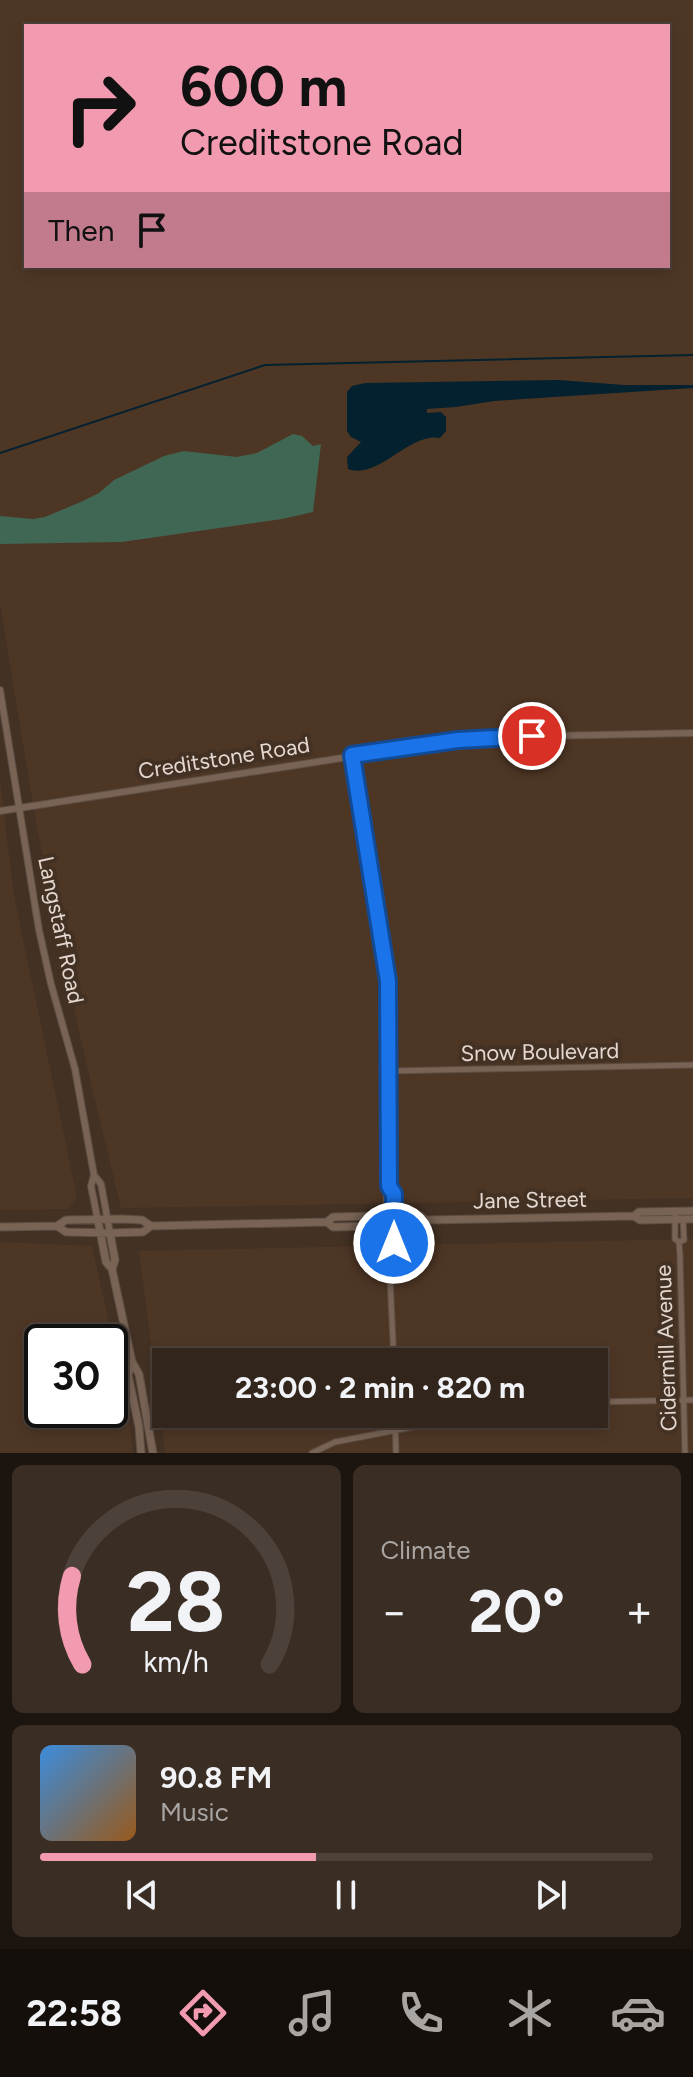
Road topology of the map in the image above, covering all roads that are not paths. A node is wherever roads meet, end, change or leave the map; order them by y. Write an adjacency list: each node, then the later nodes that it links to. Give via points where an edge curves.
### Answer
1 (0, 690): 4 (street, Langstaff Road)
2 (693, 733): 3 (street, Creditstone Road, via 501,737)
3 (352, 755): 4 (street, Creditstone Road); 7 (street, via 388,981)
4 (20, 808): 5 (street, Creditstone Road); 8 (street, Langstaff Road, via 45,958 75,1069)
5 (0, 811)
6 (693, 1065): 7 (street, Snow Boulevard)
7 (388, 1071): 10 (street, via 389,1186 394,1194)
8 (94, 1175): 13 (street, Langstaff Road); 15 (street, Langstaff Road)
9 (693, 1211): 11 (main road, Jane Street)
10 (390, 1216): 14 (main road, Jane Street, via 419,1215); 16 (main road, Jane Street, via 333,1217); 19 (street)
11 (678, 1217): 12 (main road, Jane Street); 14 (main road, Jane Street); 26 (street, Cidermill Avenue)
12 (693, 1219)
13 (109, 1220): 15 (main road, Jane Street); 18 (main road, Jane Street, via 142,1220); 22 (street, Langstaff Road)
14 (426, 1220): 19 (main road, Jane Street)
15 (98, 1221): 17 (main road, Jane Street, via 66,1220); 21 (main road, Langstaff Road)
16 (327, 1222): 18 (main road, Jane Street); 19 (main road, Jane Street, via 333,1227)
17 (57, 1226): 20 (main road, Jane Street); 21 (main road, Jane Street, via 66,1232)
18 (151, 1226): 22 (main road, Jane Street, via 143,1232)
19 (390, 1226): 24 (street)
20 (0, 1227)
21 (100, 1233): 22 (main road, Jane Street); 23 (main road, Langstaff Road)
22 (110, 1233): 23 (main road, Langstaff Road)
23 (112, 1269): 25 (main road, Langstaff Road)
24 (393, 1348)
25 (132, 1362): 31 (main road, Langstaff Road, via 128,1375); 32 (main road, Langstaff Road, via 139,1374)
26 (683, 1400): 27 (street); 28 (street); 35 (street, Cidermill Avenue)
27 (693, 1400)
28 (608, 1402)
29 (406, 1428): 30 (street)
30 (396, 1430): 33 (street, via 335,1442); 34 (street)
31 (141, 1453)
32 (153, 1453)
33 (312, 1453)
34 (396, 1453)
35 (685, 1453)

